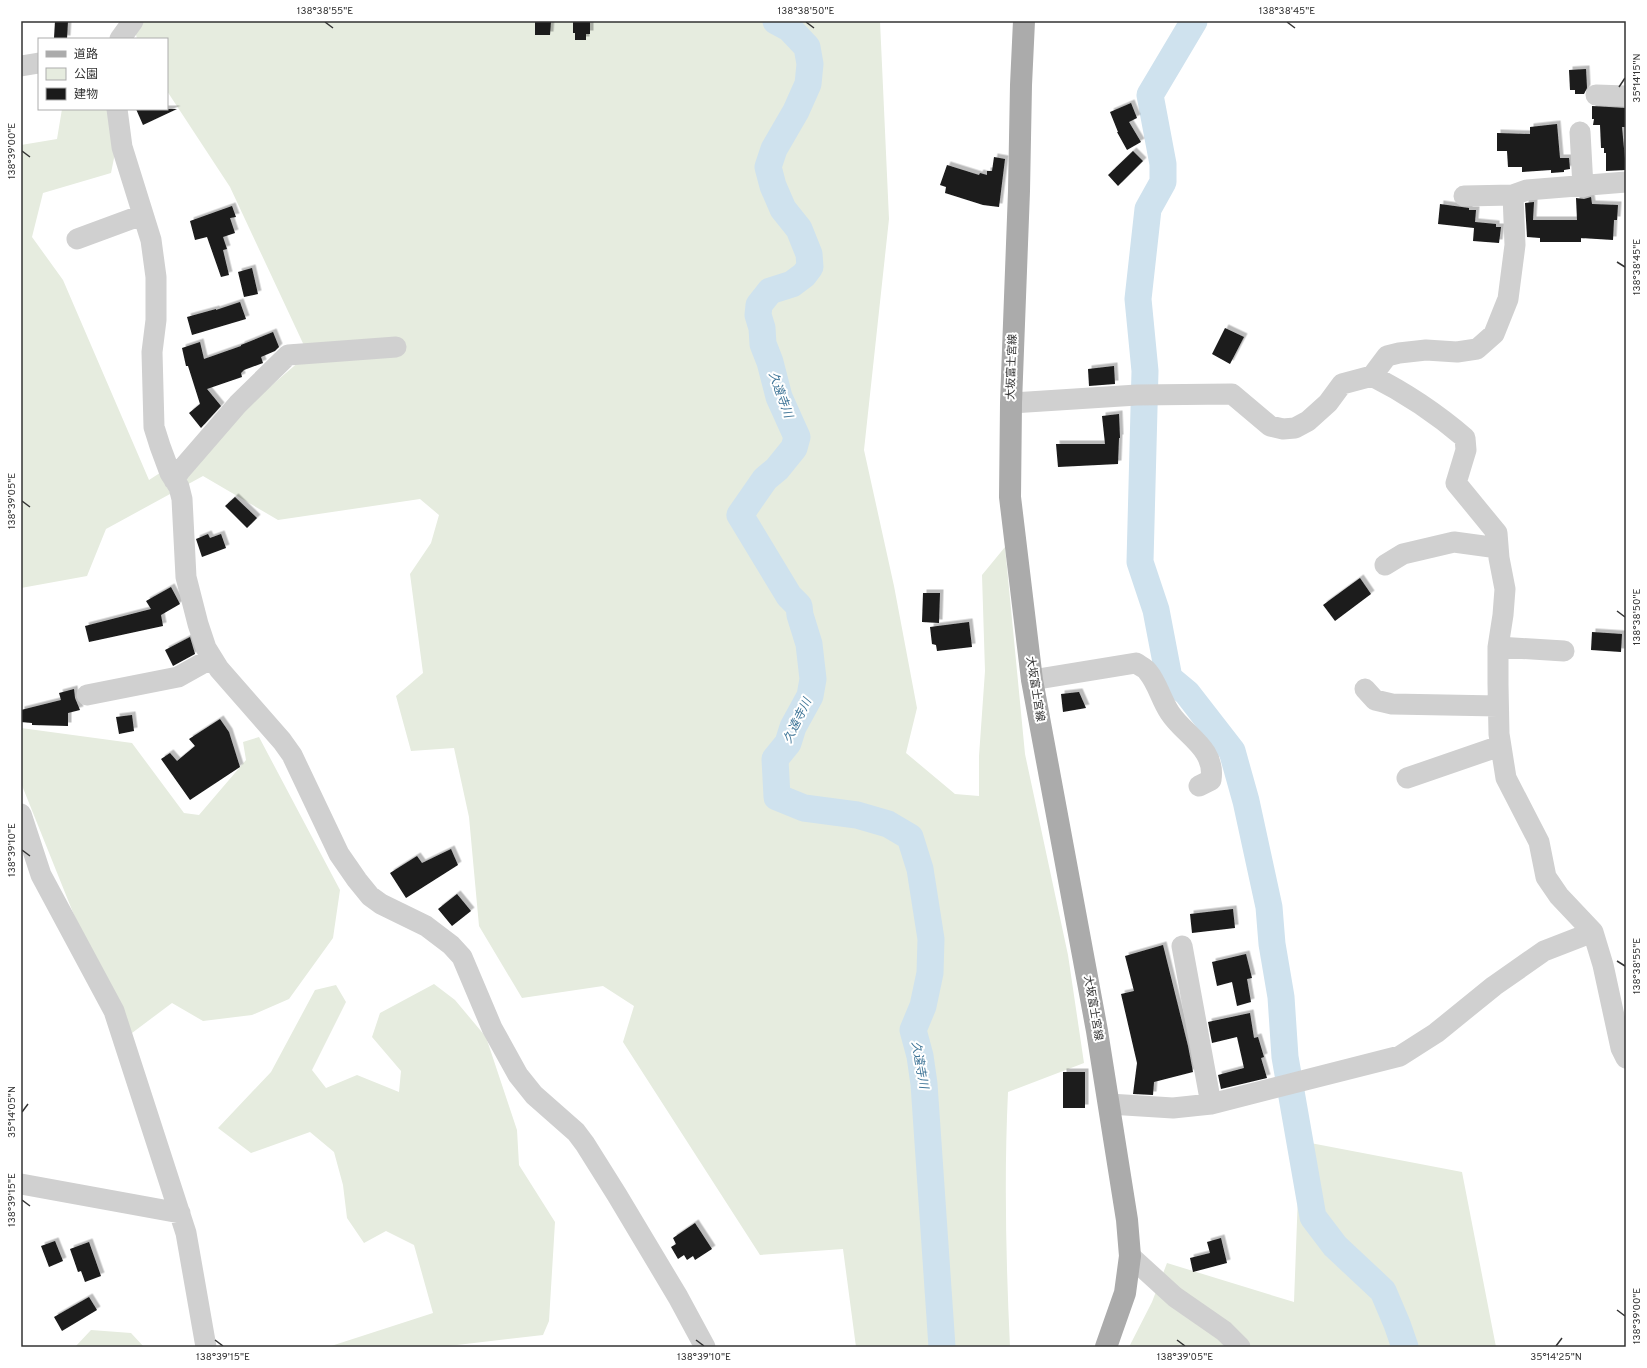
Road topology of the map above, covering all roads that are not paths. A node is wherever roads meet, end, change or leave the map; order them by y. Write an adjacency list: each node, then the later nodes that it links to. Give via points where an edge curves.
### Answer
1 (133, 21): 3 (street)
2 (1024, 21): 18 (main road, 大坂富士宮線)
3 (121, 38)
4 (38, 62): 5 (street)
5 (21, 66)
6 (1596, 95): 7 (street)
7 (1626, 96)
8 (117, 110): 14 (street, via 122,147)
9 (1580, 132): 11 (street)
10 (1626, 182): 11 (street)
11 (1583, 186): 12 (street, via 1527,190)
12 (1513, 195): 13 (street); 17 (street, via 1515,245 1508,299 1494,334 1478,349 1457,352 1426,350 1387,356)
13 (1464, 196)
14 (142, 215): 15 (street); 19 (street, via 151,240 156,277 156,320 152,352 154,427)
15 (77, 239)
16 (396, 347): 19 (street, via 288,355 238,404)
17 (1372, 376): 18 (street, via 1342,384 1308,421 1295,428 1283,430 1270,426 1232,394); 20 (street, via 1449,424 1465,438 1466,450 1456,483 1496,533)
18 (1011, 403): 25 (main road, 大坂富士宮線, via 1010,497)
19 (174, 480): 24 (street, via 182,499 186,577 198,624)
20 (1498, 548): 21 (street, via 1454,542 1403,554); 22 (street, via 1505,589)
21 (1385, 565)
22 (1498, 648): 23 (street); 28 (street)
23 (1564, 651)
24 (212, 658): 27 (street, via 178,677); 42 (street, via 292,755 340,854 370,896 426,926 451,944 462,957 492,1028 518,1075 534,1095 576,1132 585,1144 678,1297)
25 (1032, 680): 31 (street, via 1136,663 1148,671 1169,713 1197,740 1206,754 1212,772 1211,780); 36 (main road, 大坂富士宮線)
26 (1365, 689): 28 (street, via 1375,700 1392,704)
27 (87, 694)
28 (1498, 706): 29 (street)
29 (1500, 746): 30 (street); 33 (street, via 1506,778 1539,842 1546,877 1559,896)
30 (1407, 778)
31 (1199, 786)
32 (21, 814): 39 (street, via 41,875 114,1011)
33 (1593, 932): 35 (street, via 1621,1048); 37 (street, via 1544,951 1494,986 1436,1033 1400,1056)
34 (1182, 946): 37 (street)
35 (1626, 1058)
36 (1109, 1104): 37 (street, via 1174,1108); 40 (main road, 大坂富士宮線)
37 (1211, 1104)
38 (21, 1184): 39 (street)
39 (180, 1213): 41 (street, via 186,1233)
40 (1130, 1256): 43 (main road, 大坂富士宮線, via 1125,1293); 44 (street, via 1175,1297 1224,1331)
41 (206, 1347)
42 (705, 1347)
43 (1106, 1347)
44 (1240, 1347)

